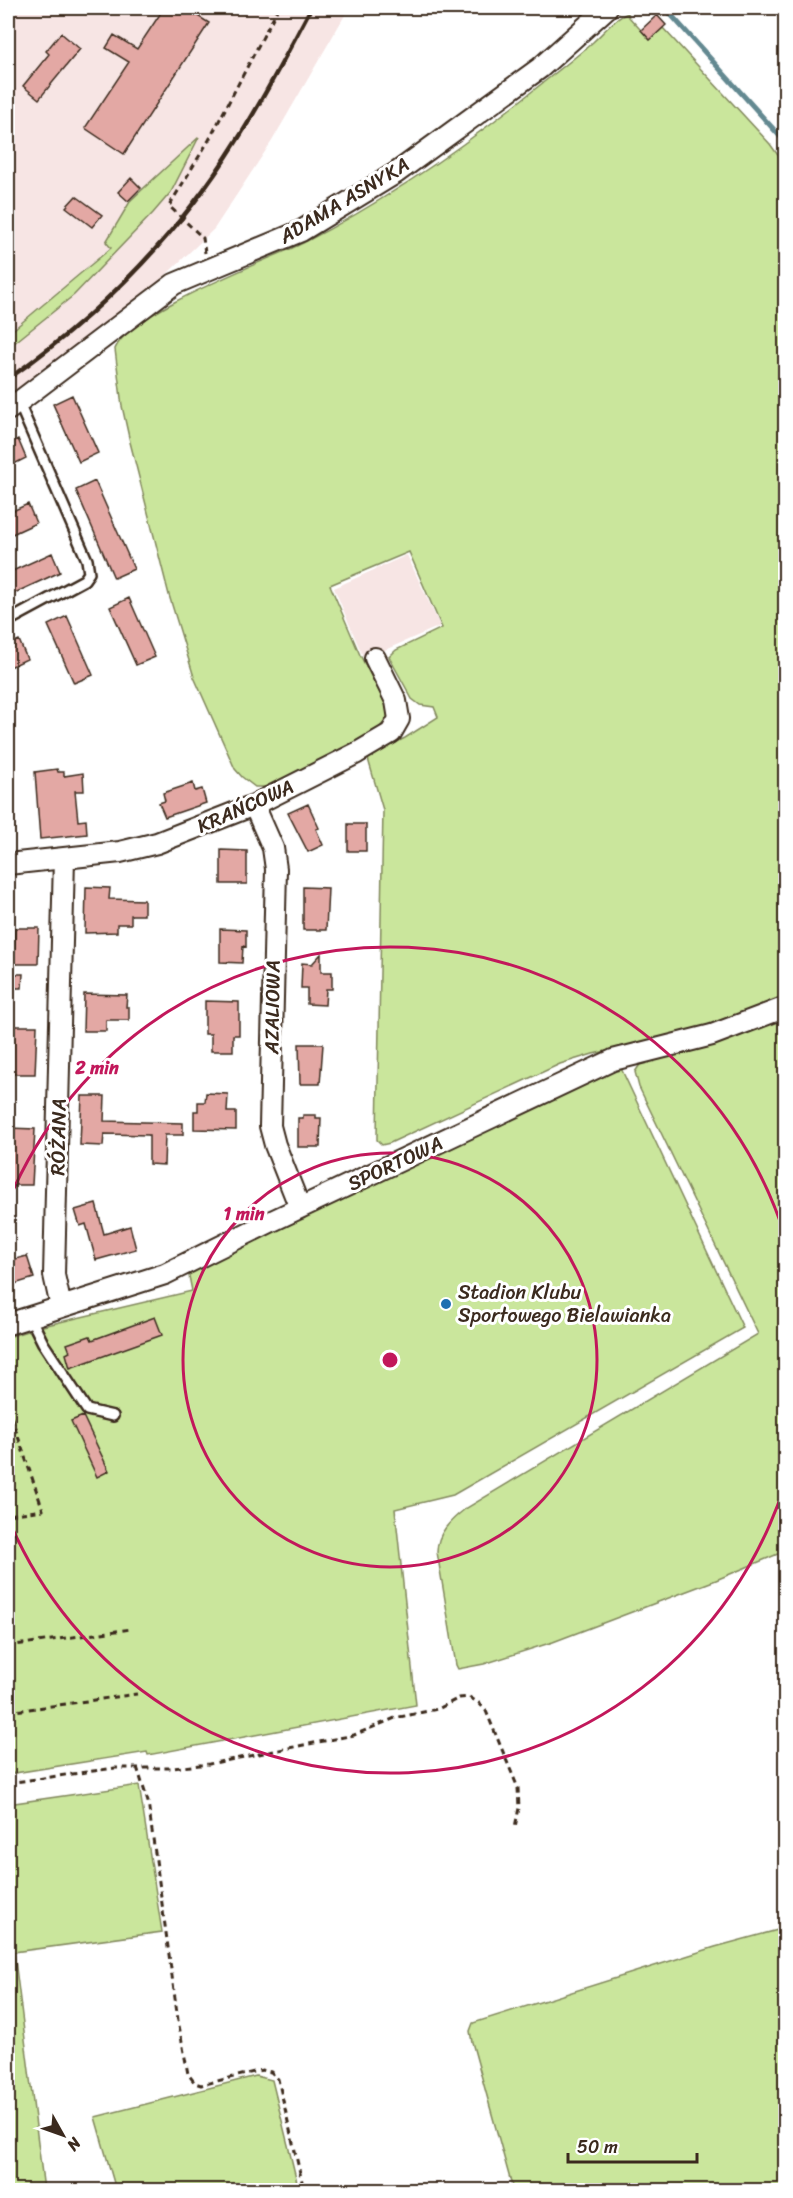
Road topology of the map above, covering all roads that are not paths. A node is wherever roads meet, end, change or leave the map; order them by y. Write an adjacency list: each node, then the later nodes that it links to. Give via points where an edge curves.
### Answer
1 (607, 8): 2 (street, ADAMA ASNYKA, via 540,68 396,173 301,231 174,284)
2 (13, 405): 3 (lane, via 87,560 89,573 84,580)
3 (8, 621)
4 (375, 657): 5 (street, KRAŃCOWA, via 400,712 392,733)
5 (254, 805): 6 (street, KRAŃCOWA, via 148,846); 9 (street, AZALIOWA, via 273,848 276,869 270,1122)
6 (64, 858): 7 (street, KRAŃCOWA); 10 (street, RÓŻANA, via 54,1275)
7 (8, 864)
8 (786, 1007): 9 (street, SPORTOWA, via 712,1035 609,1062)
9 (300, 1208): 10 (street, SPORTOWA, via 159,1276)
10 (62, 1307): 11 (street, SPORTOWA)
11 (30, 1317): 12 (street, SPORTOWA); 13 (lane, via 87,1410)
12 (8, 1324)
13 (113, 1416)

